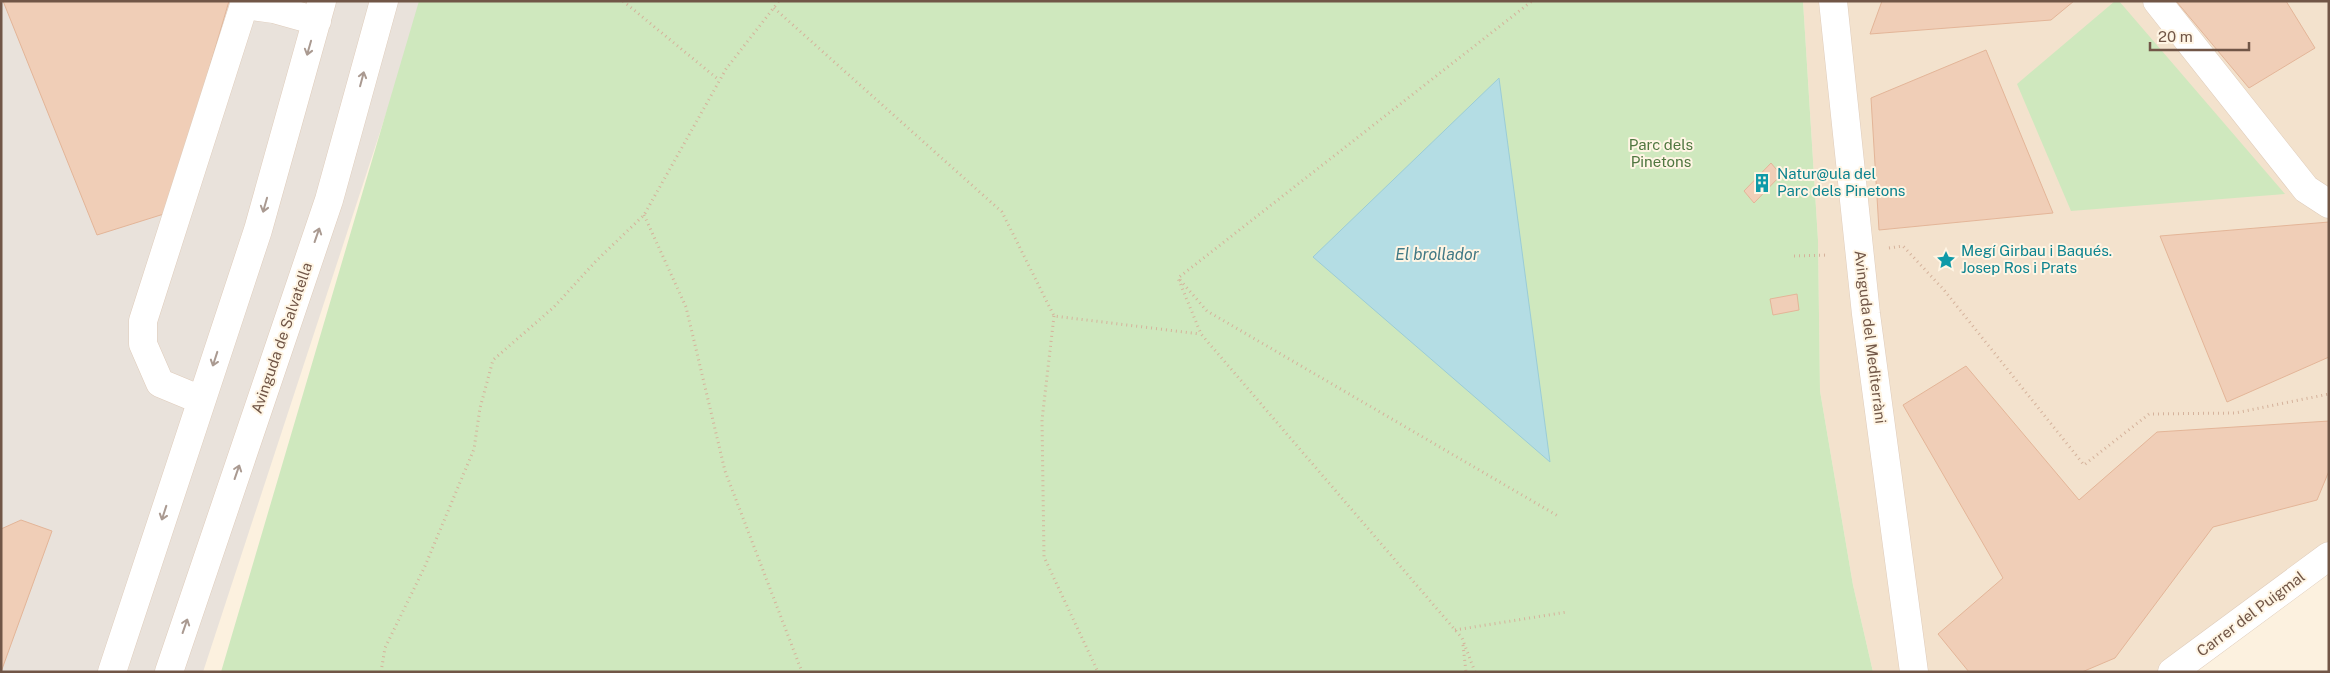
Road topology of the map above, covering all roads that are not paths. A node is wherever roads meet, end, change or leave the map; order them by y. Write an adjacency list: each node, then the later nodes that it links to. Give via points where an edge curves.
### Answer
1 (384, 1): 10 (street, Avinguda de Salvatella, one-way to 1, via 329,200)
2 (1834, 1): 11 (street, Avinguda del Mediterràni, via 1866,314)
3 (2157, 1): 6 (street, via 2306,189)
4 (244, 3): 5 (street, via 274,10); 7 (street, via 143,321 143,344 160,382)
5 (320, 11): 7 (street, one-way to 7, via 258,230)
6 (2329, 204)
7 (201, 400): 9 (street, one-way to 9)
8 (2329, 556): 12 (street, Carrer del Puigmal)
9 (112, 672)
10 (169, 672)
11 (1914, 672)
12 (2172, 672)

